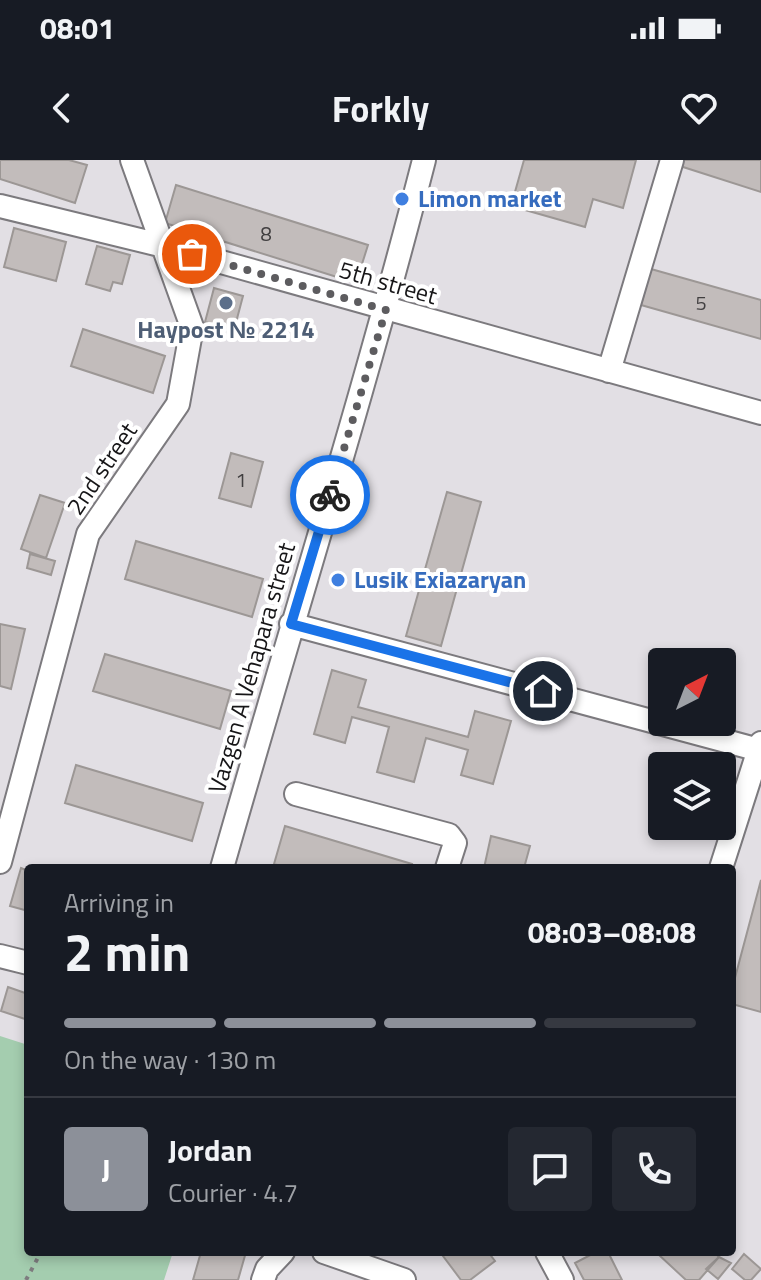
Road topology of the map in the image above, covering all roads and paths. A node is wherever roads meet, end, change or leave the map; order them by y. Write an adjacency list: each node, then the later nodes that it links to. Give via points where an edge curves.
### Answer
1 (132, 160): 5 (street, 2nd street)
2 (424, 160): 6 (street, Vazgen A Vehapara street)
3 (672, 160): 7 (street)
4 (0, 206): 5 (street, 5th street)
5 (164, 246): 6 (street, 5th street); 12 (street, 2nd street, via 192,327 178,404 88,534)
6 (386, 310): 7 (street, 5th street); 9 (street, Vazgen A Vehapara street)
7 (609, 371): 8 (street, 5th street)
8 (761, 413)
9 (291, 624): 10 (street); 14 (street, Vazgen A Vehapara street)
10 (760, 746): 16 (street)
11 (296, 794): 15 (street, via 449,835 455,843)
12 (6, 816): 13 (street, 2nd street)
13 (0, 862)
14 (223, 864)
15 (448, 864)
16 (722, 864)
17 (0, 956): 18 (street)
18 (24, 962)
19 (39, 1256): 23 (path)
20 (279, 1256): 24 (street)
21 (335, 1256): 25 (street)
22 (550, 1256): 26 (street)
23 (26, 1280)
24 (263, 1280)
25 (404, 1280)
26 (562, 1280)

